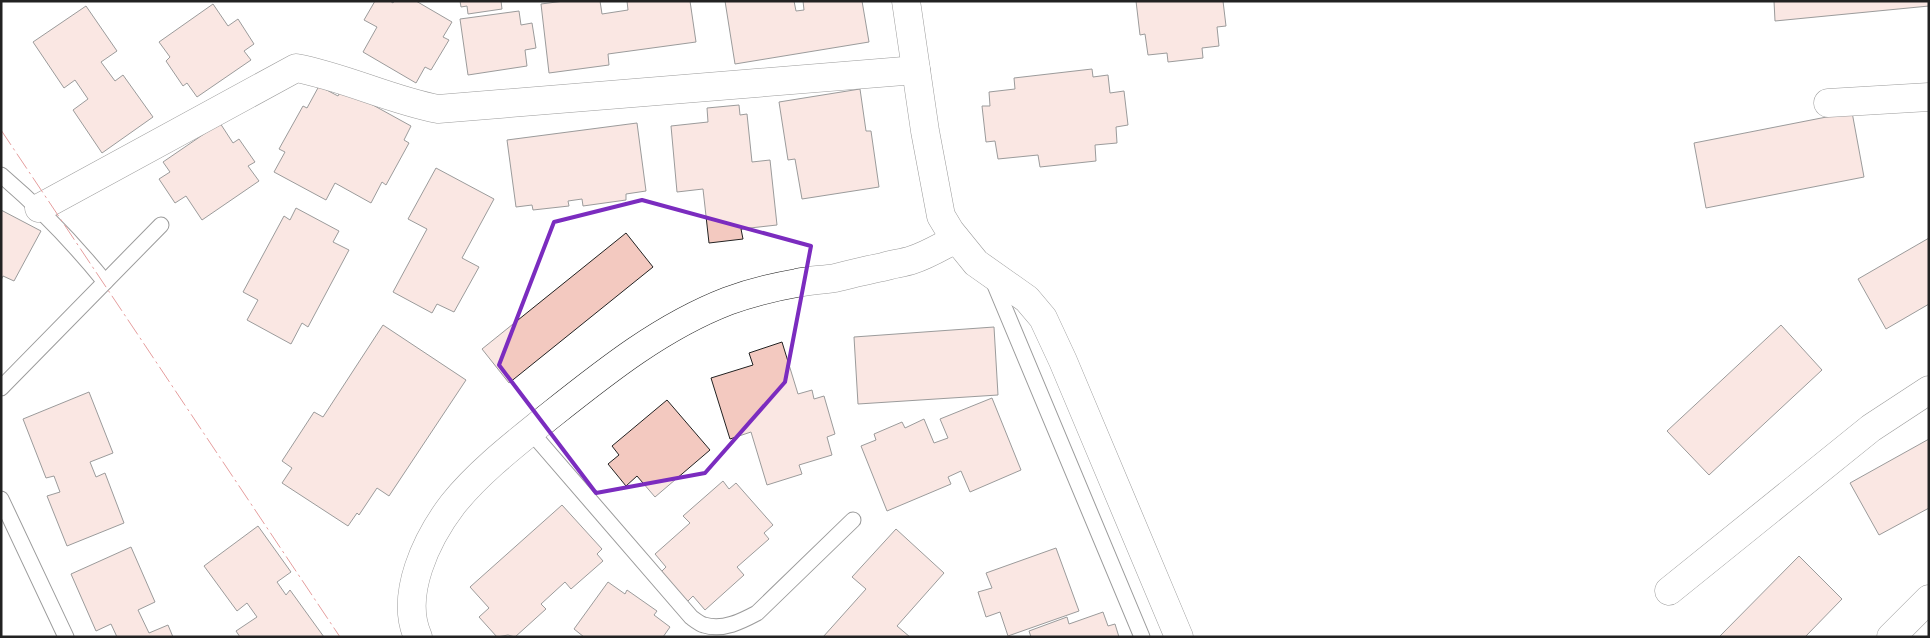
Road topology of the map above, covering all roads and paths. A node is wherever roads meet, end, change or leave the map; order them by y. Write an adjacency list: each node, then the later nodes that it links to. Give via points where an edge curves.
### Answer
1 (906, 1): 2 (street)
2 (916, 70): 6 (street, via 438,108 391,97 321,72 296,68); 8 (street, via 941,216)
3 (1929, 98): 4 (street)
4 (1828, 103)
5 (1, 175): 6 (lane)
6 (39, 208): 10 (lane)
7 (162, 225): 10 (lane)
8 (956, 239): 9 (street, via 976,263); 13 (street, via 912,260 763,290 694,316 616,364)
9 (990, 272): 20 (lane); 21 (street, via 1027,299 1043,318)
10 (106, 282): 11 (lane)
11 (1, 388)
12 (1929, 390): 16 (street, via 1871,428)
13 (531, 432): 15 (lane, via 691,617 704,626 727,626 757,612); 19 (street, via 470,485 435,531 421,560 413,596 412,615)
14 (1, 499): 18 (lane)
15 (853, 520)
16 (1669, 591)
17 (1929, 599): 22 (street)
18 (66, 637)
19 (418, 637)
20 (1142, 637)
21 (1179, 637)
22 (1891, 637)

